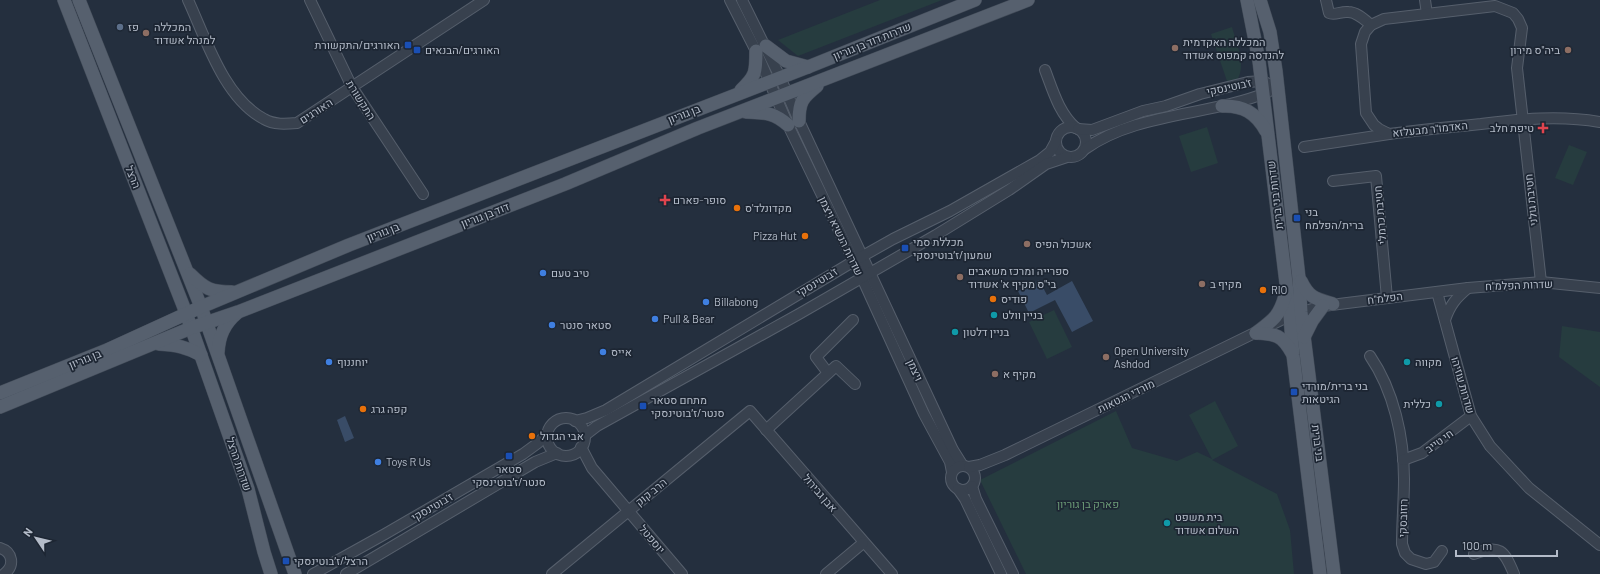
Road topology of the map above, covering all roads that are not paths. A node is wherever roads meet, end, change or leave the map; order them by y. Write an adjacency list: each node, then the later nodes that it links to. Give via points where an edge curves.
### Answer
1 (64, 0): 55 (main road, הרצל)
2 (79, 0): 42 (main road, הרצל)
3 (188, 0): 21 (street, האורגים, via 230,90 264,120 280,124 297,123)
4 (310, 0): 21 (street, התקשורת)
5 (484, 0): 21 (street, האורגים)
6 (730, 0): 16 (street, שדרות הנשיא ויצמן)
7 (742, 0): 16 (street, שדרות הנשיא ויצמן)
8 (975, 0): 17 (main road, שדרות דוד בן גוריון)
9 (1247, 0): 22 (main road, שדרות בני ברית, via 1255,33)
10 (1260, 0): 23 (main road, via 1270,32)
11 (1326, 0): 15 (street, via 1329,13 1349,12)
12 (1425, 0): 14 (street)
13 (1024, 2): 20 (main road)
14 (1427, 14): 15 (street, via 1384,19); 29 (street, חטיבת גולני, via 1495,6 1513,13 1522,28 1517,68)
15 (1371, 25): 34 (street, האדמו"ר מבעלזא, via 1365,32 1361,44 1365,106 1368,118 1374,125)
16 (761, 49): 17 (main road, via 786,61); 19 (street, שדרות הנשיא ויצמן); 24 (main road, via 754,76)
17 (808, 67): 19 (main road, שדרות דוד בן גוריון)
18 (1045, 70): 26 (street)
19 (775, 79): 24 (main road, בן גוריון); 25 (street, שדרות הנשיא ויצמן)
20 (826, 79): 25 (main road); 31 (main road, via 808,93 799,107)
21 (352, 87): 40 (street, התקשורת)
22 (1262, 88): 23 (street, ז'בוטינסקי); 27 (street, ז'בוטינסקי, via 1250,100); 32 (street, ז'בוטינסקי, via 1248,82 1129,115 1092,130); 33 (main road, שדרות בני ברית)
23 (1278, 88): 44 (main road, שדרות בני ברית)
24 (737, 94): 49 (main road, בן גוריון, via 349,245)
25 (782, 96): 28 (main road, דוד בן גוריון); 31 (street, שדרות הנשיא ויצמן)
26 (1059, 106): 32 (street); 35 (street)
27 (1222, 106): 33 (main road, via 1242,107 1261,121); 37 (street, ז'בוטינסקי, via 1138,125 1104,137)
28 (742, 111): 31 (main road, via 770,114); 54 (main road, דוד בן גוריון, via 558,187)
29 (1522, 119): 30 (street, האדמו"ר מבעלזא, via 1556,118); 34 (street, האדמו"ר מבעלזא); 45 (street, חטיבת גולני)
30 (1600, 122)
31 (794, 123): 41 (street, שדרות הנשיא ויצמן)
32 (1077, 128): 35 (street, via 1067,128); 37 (street, via 1086,137)
33 (1268, 133): 48 (main road, שדרות בני ברית)
34 (1389, 134): 36 (street)
35 (1058, 137): 38 (street, via 1059,151); 41 (street, ז'בוטינסקי, via 1050,152 1040,160)
36 (1304, 147)
37 (1084, 150): 38 (street, via 1077,156)
38 (1067, 157): 43 (street, ז'בוטינסקי, via 1046,164 1000,196)
39 (1333, 181): 51 (street, חטיבת כרמלי, via 1376,176)
40 (423, 194)
41 (858, 258): 43 (street, שדרות הנשיא ויצמן); 75 (street, ז'בוטינסקי, via 606,410)
42 (187, 271): 49 (main road, via 211,290); 53 (main road, הרצל)
43 (866, 275): 78 (street, ז'בוטינסקי, via 597,426); 84 (street, ויצמן, via 953,450); 86 (street, שדרות הנשיא ויצמן, via 924,414 950,462)
44 (1299, 278): 52 (main road, via 1309,295); 56 (main road, שדרות בני ברית)
45 (1541, 282): 46 (street, שדרות הפלמ"ח); 47 (street, שדרות הפלמ"ח)
46 (1468, 288): 50 (street, שדרות הפלמ"ח); 58 (street, via 1449,307)
47 (1600, 288)
48 (1286, 290): 56 (main road, שדרות בני ברית); 61 (main road, via 1277,316)
49 (238, 292): 53 (main road, בן גוריון)
50 (1437, 292): 51 (street, הפלמ"ח); 58 (street, שדרות עוזיהו)
51 (1387, 298): 52 (street, הפלמ"ח)
52 (1328, 305): 56 (street); 62 (main road, via 1312,321)
53 (201, 307): 55 (main road, בן גוריון); 59 (main road, הרצל)
54 (238, 312): 59 (main road, דוד בן גוריון); 64 (main road, via 227,324 220,338)
55 (186, 313): 60 (main road, הרצל); 71 (main road, בן גוריון, via 107,350)
56 (1296, 314): 61 (street, מורדי הגטאות); 62 (main road, בני ברית); 66 (main road, שדרות בני ברית)
57 (853, 320): 68 (street, via 816,357)
58 (1445, 320): 74 (street, שדרות עוזיהו)
59 (206, 323): 60 (main road, דוד בן גוריון); 64 (main road)
60 (191, 328): 63 (main road); 65 (main road, הרצל)
61 (1256, 333): 66 (main road, via 1272,334 1282,338); 82 (street, מורדי הגטאות)
62 (1304, 337): 109 (main road, בני ברית)
63 (155, 343): 65 (main road, via 190,348); 72 (main road)
64 (218, 354): 99 (main road, שדרות הרצל)
65 (201, 355): 97 (main road, שדרות הרצל, via 248,490)
66 (1293, 355): 70 (main road, שדרות בני ברית)
67 (1370, 356): 83 (street, via 1389,391 1402,445)
68 (828, 373): 69 (street, via 836,366); 76 (street)
69 (855, 384)
70 (1297, 392): 108 (main road, בני ברית)
71 (0, 393)
72 (0, 407)
73 (750, 411): 76 (street, אבן גבירול); 89 (street, הרב קוק)
74 (1471, 416): 83 (street, חי טייב, via 1422,453); 90 (street, שדרות עוזיהו, via 1505,464 1529,488)
75 (575, 421): 77 (street, via 566,418 559,420 551,425); 78 (street, via 581,426)
76 (766, 430): 92 (street, אבן גבירול)
77 (547, 434): 80 (street, via 549,445); 100 (street, ז'בוטינסקי, via 523,454)
78 (584, 436): 79 (street)
79 (581, 447): 81 (street); 85 (street, יוספטל)
80 (557, 453): 81 (street); 101 (street, ז'בוטינסקי, via 535,462)
81 (570, 455): 85 (street, יוספטל)
82 (1005, 455): 84 (street, מורדי הגטאות, via 980,465); 87 (street, מורדי הגטאות, via 982,471)
83 (1403, 460): 95 (street, רוזובסקי, via 1402,544 1405,553 1411,559 1426,564 1434,562)
84 (966, 466): 86 (street, via 957,467); 87 (street, via 974,472)
85 (592, 468): 89 (street, יוספטל)
86 (952, 472): 88 (street, via 951,482)
87 (973, 482): 88 (street, via 967,489); 107 (street, via 976,499)
88 (958, 489): 106 (street)
89 (628, 511): 102 (street, הרב קוק); 103 (street, יוספטל)
90 (1564, 515): 91 (street, שדרות עוזיהו); 93 (street, שדרות עוזיהו)
91 (1600, 537)
92 (863, 543): 104 (street); 105 (street, אבן גבירול)
93 (1600, 545)
94 (0, 548): 98 (street, via 8,552 11,558 11,566)
95 (1442, 551)
96 (1474, 554): 110 (street, via 1488,548 1502,552)
97 (270, 572)
98 (6, 573)
99 (294, 574)
100 (313, 574)
101 (346, 574)
102 (552, 574)
103 (682, 574)
104 (826, 574)
105 (892, 574)
106 (1001, 574)
107 (1013, 574)
108 (1320, 574)
109 (1334, 574)
110 (1514, 574)

